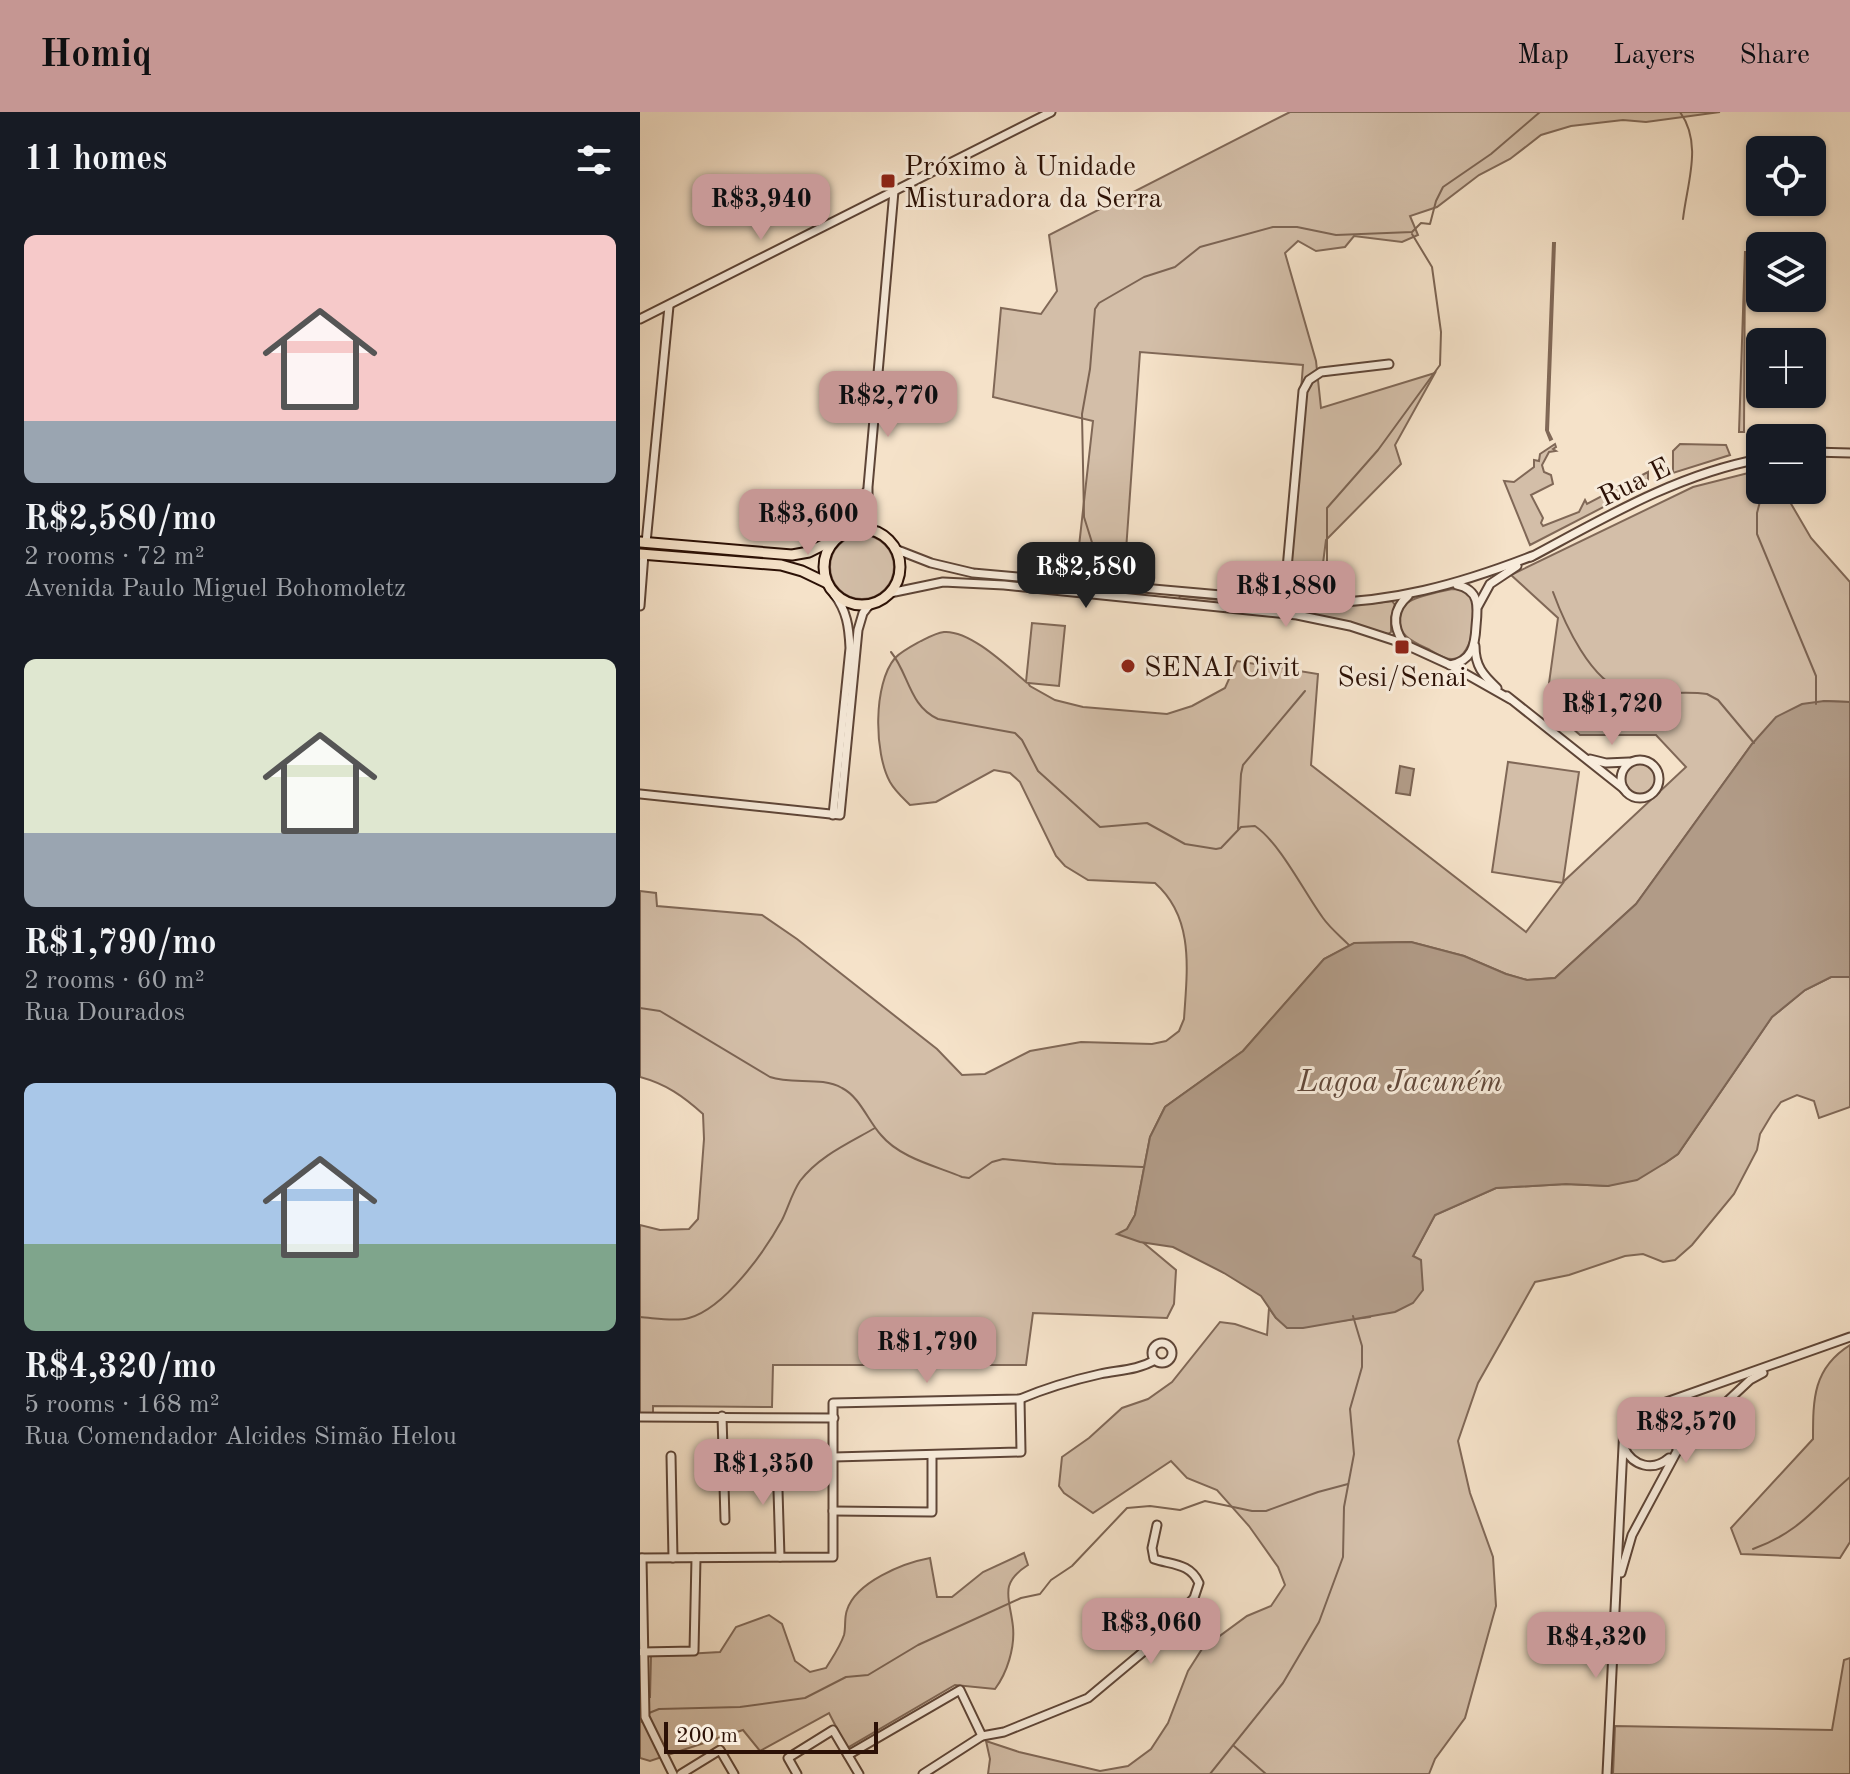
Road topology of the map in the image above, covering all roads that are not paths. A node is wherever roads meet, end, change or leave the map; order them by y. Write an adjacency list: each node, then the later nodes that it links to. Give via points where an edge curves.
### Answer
1 (1051, 112): 2 (street)
2 (894, 191): 3 (street); 9 (street)
3 (669, 306): 4 (street); 13 (street)
4 (640, 319)
5 (1389, 364): 22 (street, via 1321,372 1303,391)
6 (1826, 452): 7 (street)
7 (1850, 453)
8 (1746, 463): 16 (street, Rua E, via 1685,479)
9 (868, 487): 10 (street); 11 (street)
10 (873, 531): 11 (main road); 14 (main road)
11 (846, 532): 12 (main road)
12 (835, 540): 13 (main road, via 792,555); 17 (main road, via 824,560)
13 (643, 543)
14 (895, 549): 19 (main road, via 899,574); 22 (street, via 973,573)
15 (642, 554): 17 (main road, via 781,565); 24 (street)
16 (1532, 556): 18 (street, Rua E); 25 (street, Rua E, via 1490,584)
17 (827, 583): 20 (main road)
18 (1453, 585): 21 (street); 25 (street, via 1467,588)
19 (890, 593): 23 (main road); 26 (street, via 943,582 1279,613 1338,623)
20 (834, 594): 23 (main road, via 851,604); 34 (street, via 844,606 850,648)
21 (1410, 595): 22 (street, via 1360,602); 26 (street, via 1395,618)
22 (1284, 602)
23 (870, 604): 34 (street, via 858,630)
24 (640, 606)
25 (1478, 606): 27 (street)
26 (1405, 645): 28 (street)
27 (1475, 646): 28 (street, via 1466,659); 29 (street, via 1481,671)
28 (1450, 665): 29 (street)
29 (1510, 699): 30 (street)
30 (1587, 758): 31 (street); 32 (street)
31 (1636, 761): 32 (street, via 1623,772); 32 (street, via 1655,768 1657,789 1642,798)
32 (1624, 789)
33 (640, 794): 34 (street)
34 (837, 815)
35 (1850, 1337): 37 (street)
36 (1155, 1360): 38 (street, via 1143,1368 1100,1374)
37 (1783, 1363): 39 (street); 44 (street, via 1750,1380)
38 (1020, 1399): 42 (street, via 833,1403); 46 (street, via 1021,1452)
39 (1648, 1409): 43 (street, via 1624,1426); 44 (street, via 1673,1419 1680,1435)
40 (722, 1416): 41 (street); 42 (street); 50 (street)
41 (640, 1417)
42 (834, 1418): 48 (street)
43 (1623, 1446): 44 (street, via 1643,1466 1662,1464); 56 (street)
44 (1676, 1453): 56 (street, via 1632,1535)
45 (671, 1456): 54 (street)
46 (932, 1456): 48 (street); 49 (street, via 932,1512)
47 (777, 1457): 52 (street)
48 (834, 1457): 49 (street)
49 (833, 1511): 52 (street, via 833,1557)
50 (725, 1520)
51 (1157, 1525): 58 (street, via 1154,1559 1180,1564 1194,1574 1199,1583 1194,1598 1143,1652 1088,1698)
52 (780, 1557): 55 (street)
53 (641, 1558): 54 (street); 57 (street)
54 (673, 1558): 55 (street)
55 (696, 1558): 57 (street, via 694,1651)
56 (1617, 1587): 66 (street)
57 (642, 1652): 60 (street, via 645,1717)
58 (982, 1736): 59 (street, via 960,1690); 65 (street)
59 (848, 1755): 63 (street, via 833,1730 788,1758); 64 (street)
60 (673, 1774)
61 (681, 1774): 62 (street, via 720,1750)
62 (734, 1774)
63 (797, 1774)
64 (859, 1774)
65 (923, 1774)
66 (1607, 1774)

